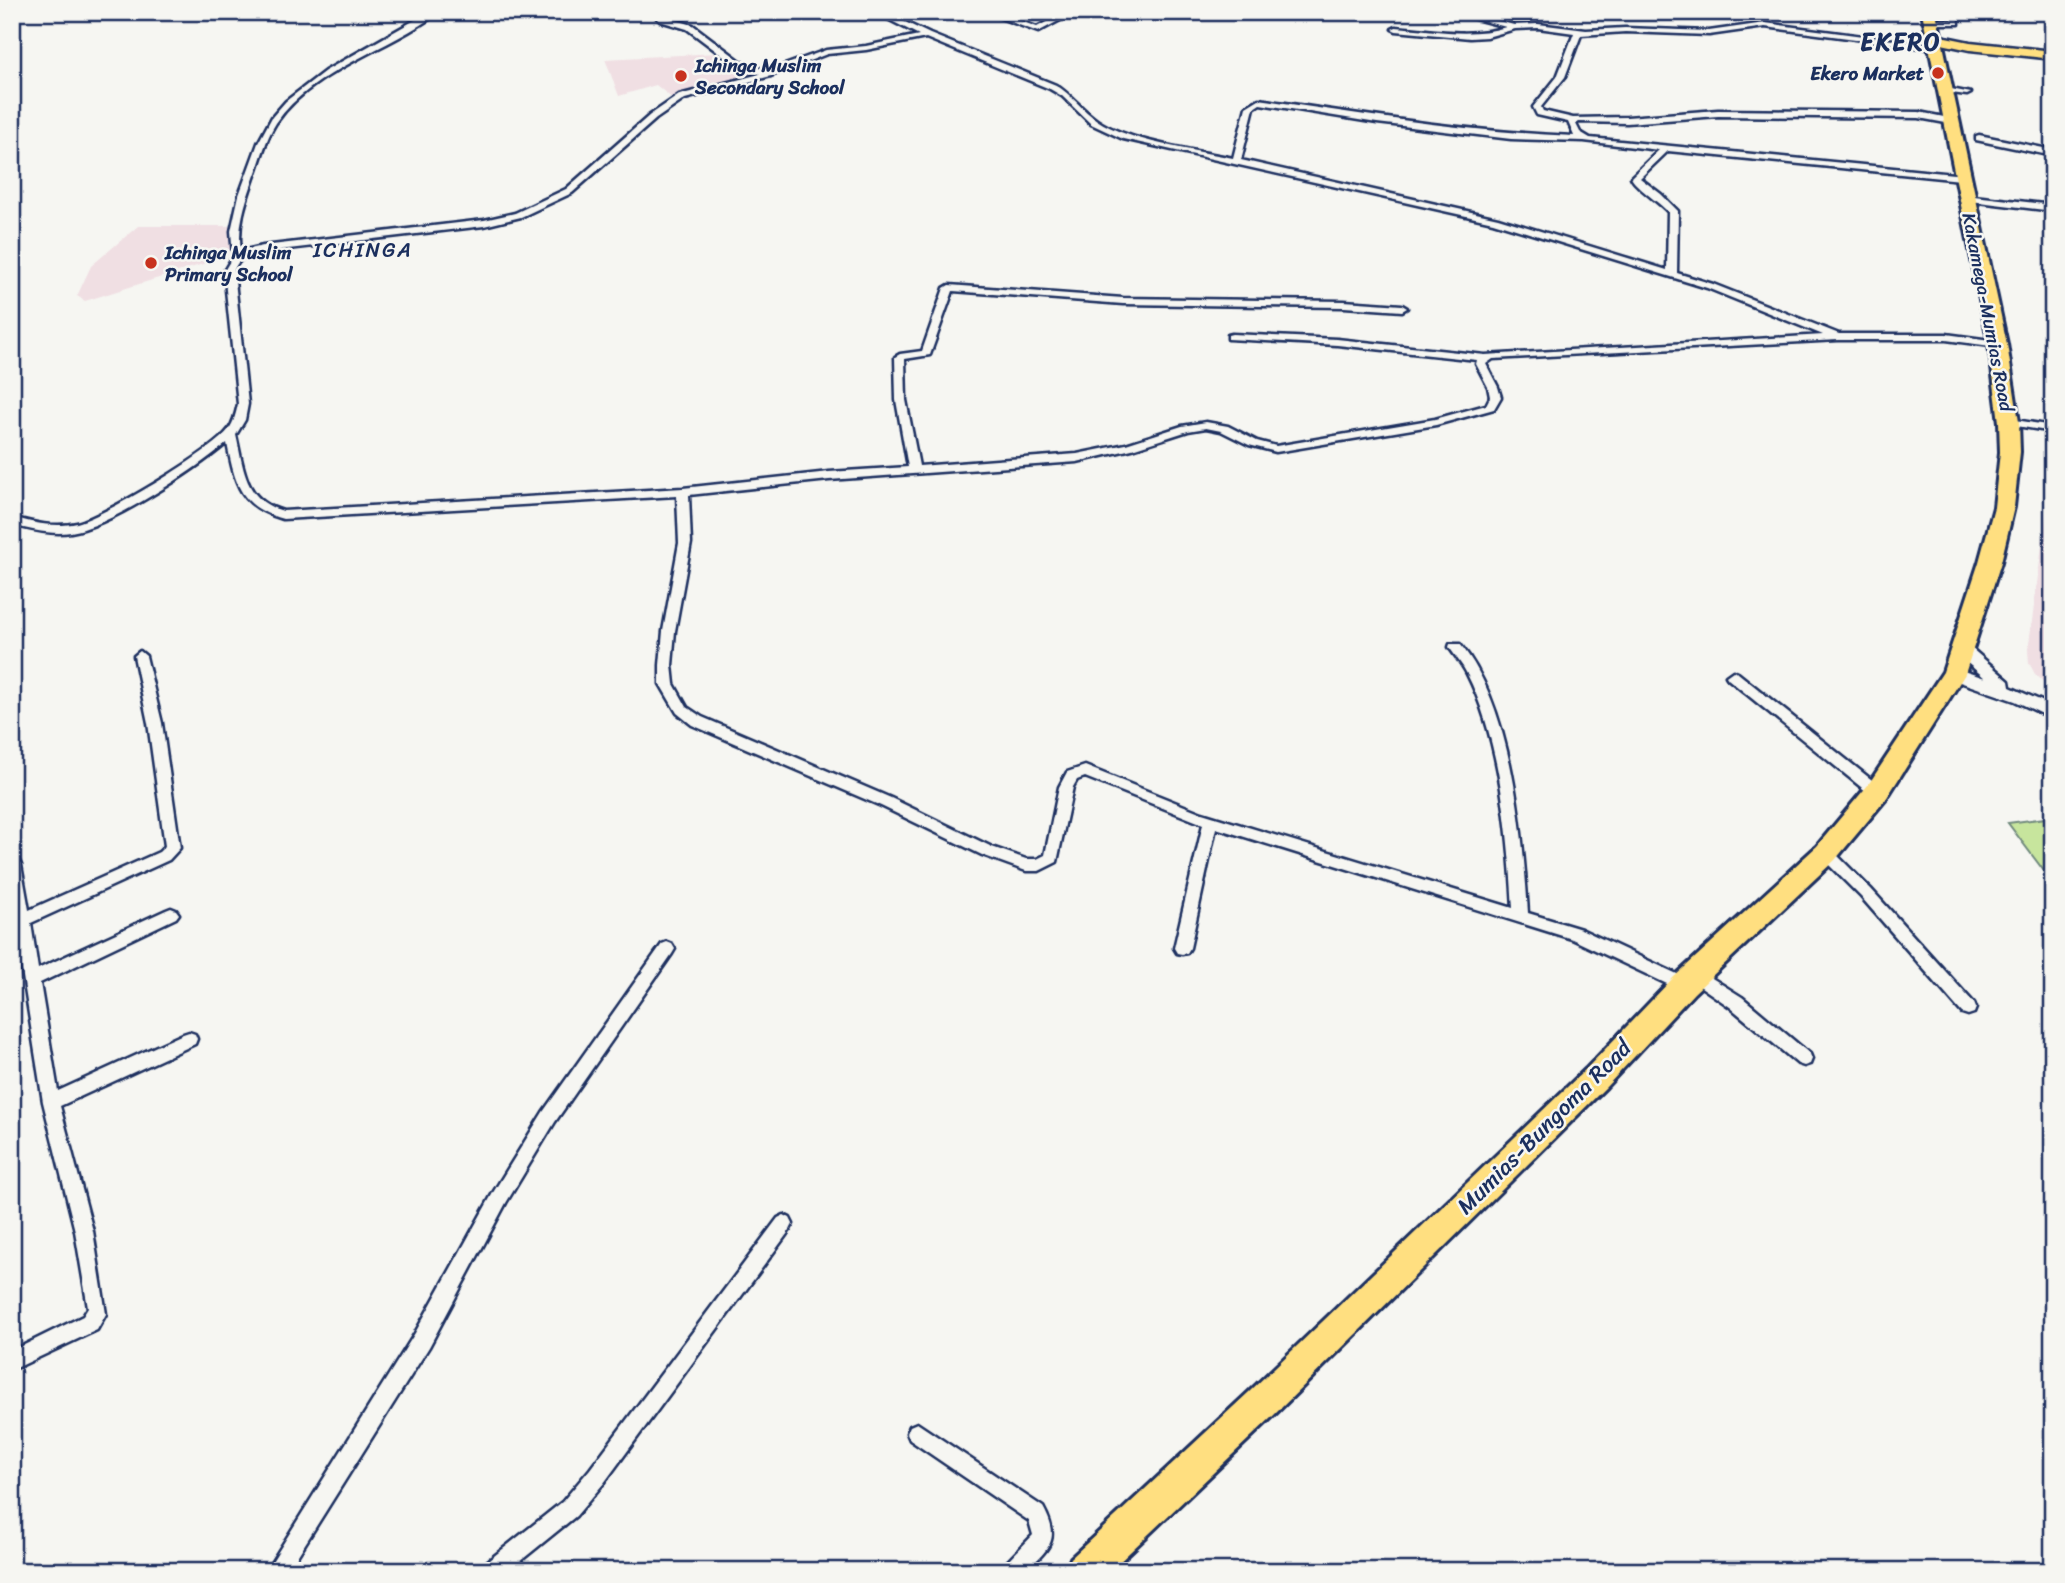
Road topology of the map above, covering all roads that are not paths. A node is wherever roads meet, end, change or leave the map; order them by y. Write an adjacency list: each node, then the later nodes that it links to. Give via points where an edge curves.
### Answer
1 (435, 12): 28 (street, via 342,65 302,92 276,118 244,194 236,236)
2 (655, 12): 15 (street, via 690,27 739,64)
3 (988, 12): 4 (street, via 1038,30)
4 (1071, 12)
5 (1453, 12): 9 (street)
6 (1954, 12): 8 (street, via 1956,22)
7 (884, 13): 12 (street)
8 (1930, 17): 13 (highway, Kakamega-Mumias Road)
9 (1515, 27): 10 (street, via 1470,36); 11 (street)
10 (1396, 29)
11 (1589, 32): 13 (street, via 1709,33 1765,25); 18 (street, via 1576,34 1553,90 1537,107 1540,113)
12 (927, 36): 15 (street, via 826,52); 24 (street, via 1054,87 1084,115 1117,133)
13 (1937, 43): 14 (main road); 16 (highway, Kakamega-Mumias Road)
14 (2053, 55)
15 (768, 74): 28 (street, via 682,97 569,191 518,215)
16 (1946, 90): 17 (street); 19 (highway, Kakamega-Mumias Road)
17 (1967, 93)
18 (1572, 120): 19 (street, via 1768,112 1919,115); 21 (street)
19 (1951, 121): 25 (highway, Kakamega-Mumias Road)
20 (1979, 138): 23 (street)
21 (1584, 139): 22 (street); 24 (street, via 1511,136 1259,101 1250,107)
22 (1666, 148): 25 (street); 29 (street, via 1635,177 1673,211)
23 (2053, 153)
24 (1236, 162): 29 (street, via 1455,210)
25 (1961, 177): 26 (highway, Kakamega-Mumias Road)
26 (1965, 198): 27 (street); 33 (highway, Kakamega-Mumias Road)
27 (2053, 208)
28 (238, 256): 37 (street, via 229,271 243,404)
29 (1672, 275): 32 (street)
30 (1402, 308): 38 (street, via 1123,301 949,288 926,353 900,357 901,400)
31 (1232, 337): 34 (street, via 1337,342)
32 (1838, 337): 33 (street, via 1946,337); 34 (street)
33 (1998, 344): 35 (highway, Kakamega-Mumias Road)
34 (1486, 358): 38 (street, via 1481,365 1496,391 1496,402 1436,422 1276,449 1206,425 1090,456)
35 (2009, 422): 36 (street); 43 (highway, Kakamega-Mumias Road, via 2004,507)
36 (2053, 429)
37 (231, 435): 39 (street, via 248,495 263,509 283,515); 40 (street, via 91,523 55,530)
38 (914, 470): 39 (street)
39 (683, 492): 48 (street, via 685,543 669,631 667,684 682,710 697,721 1026,865 1052,858 1066,787 1080,772 1096,774)
40 (12, 521)
41 (1455, 647): 52 (street, via 1483,695 1506,776 1516,836)
42 (140, 656): 53 (street, via 173,848)
43 (1959, 663): 45 (street); 45 (street); 47 (highway, Mumias-Bungoma Road)
44 (1733, 676): 47 (street)
45 (2021, 697): 46 (street)
46 (2053, 713)
47 (1877, 792): 49 (highway, Mumias-Bungoma Road)
48 (1212, 821): 52 (street); 54 (street)
49 (1826, 853): 57 (highway, Mumias-Bungoma Road); 58 (street)
50 (14, 865): 53 (street)
51 (171, 914): 56 (street)
52 (1521, 918): 57 (street)
53 (22, 920): 56 (street)
54 (1181, 948)
55 (667, 949): 65 (street, via 549,1117 422,1340)
56 (32, 979): 61 (street)
57 (1690, 980): 60 (street, via 1736,1002); 68 (highway, Mumias-Bungoma Road, via 1261,1405)
58 (1968, 1008)
59 (189, 1039): 61 (street)
60 (1804, 1059)
61 (51, 1102): 63 (street, via 84,1231 97,1314 78,1330)
62 (784, 1224): 66 (street, via 597,1476 569,1508)
63 (12, 1362)
64 (917, 1433): 67 (street, via 1036,1514 1043,1539)
65 (276, 1571)
66 (491, 1571)
67 (1012, 1571)
68 (1084, 1571)

